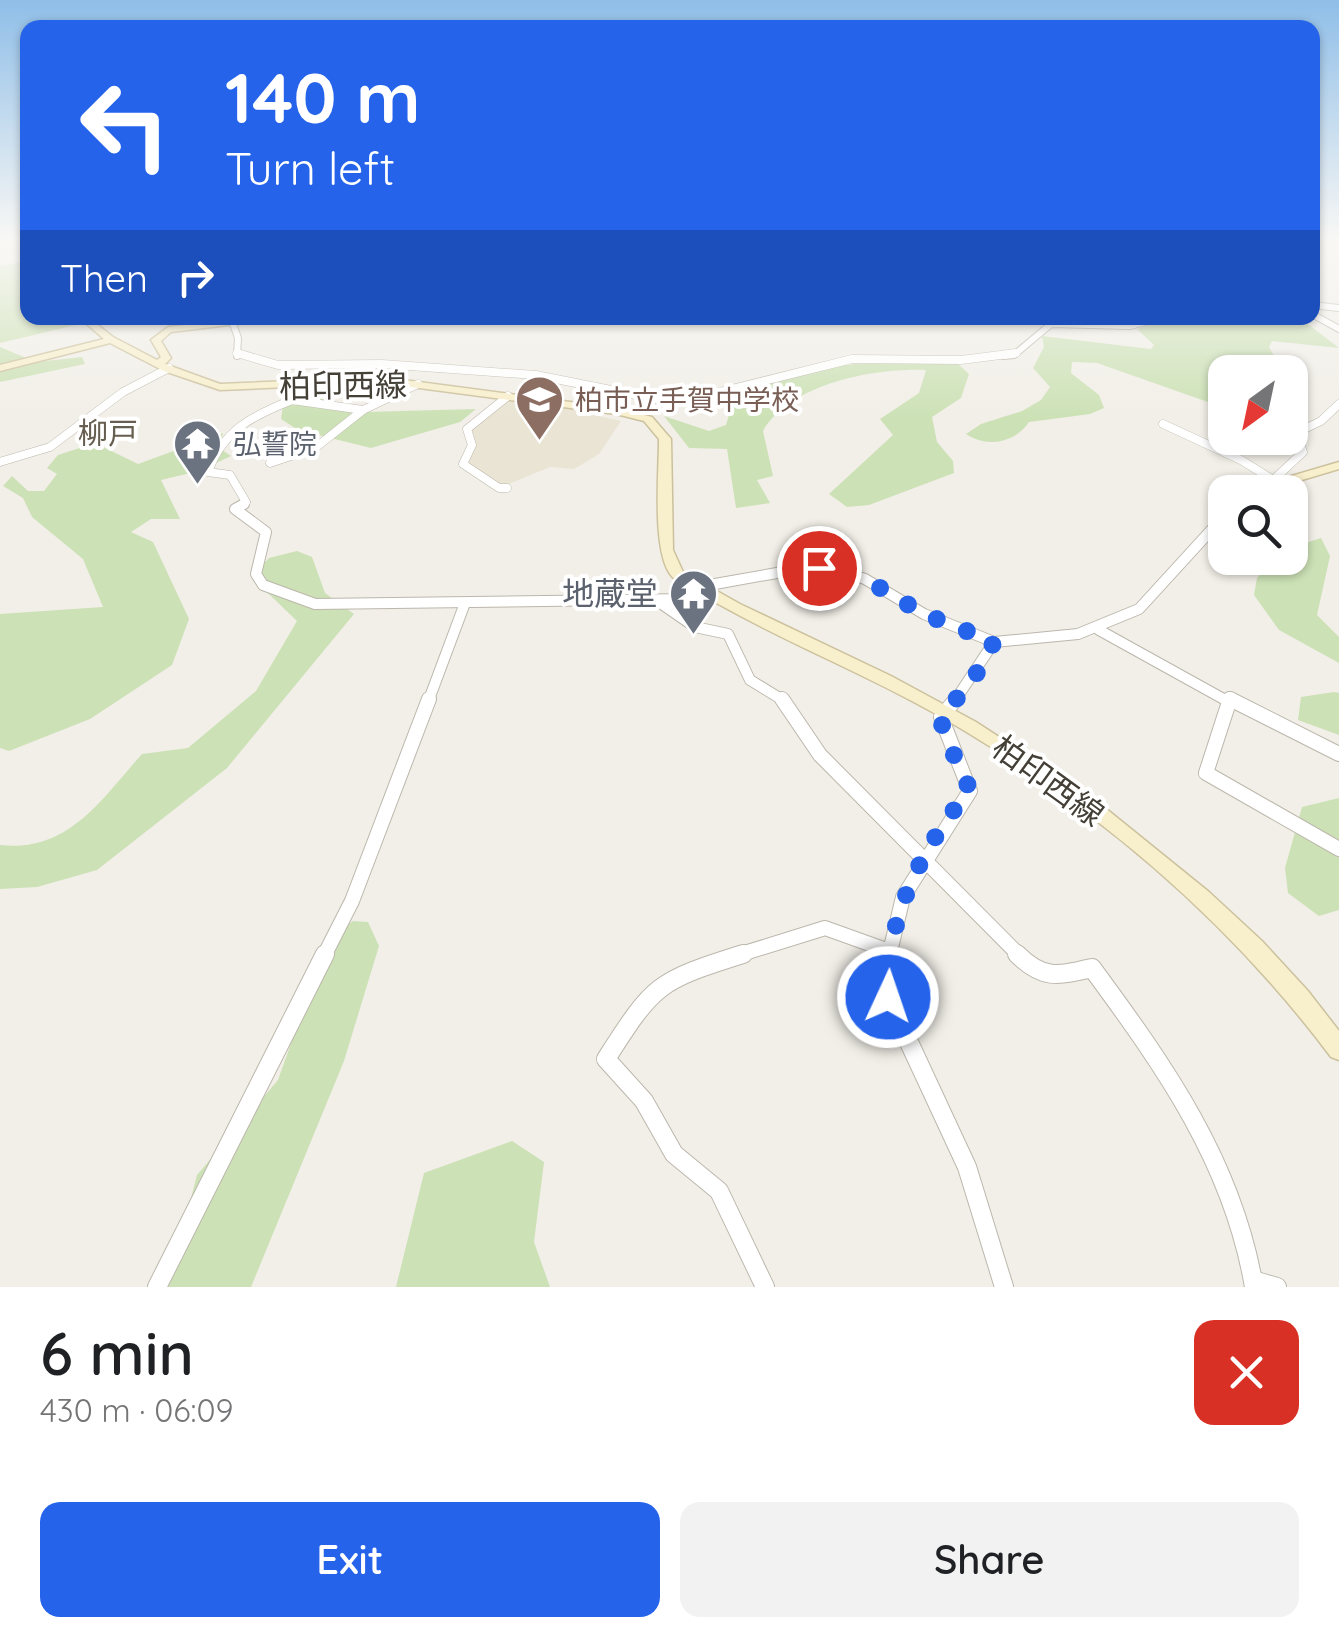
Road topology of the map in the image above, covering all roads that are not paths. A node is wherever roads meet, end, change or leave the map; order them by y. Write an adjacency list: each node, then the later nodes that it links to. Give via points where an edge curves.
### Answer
1 (94, 325): 7 (main road, 柏印西線)
2 (183, 325): 8 (main road, via 156,340)
3 (232, 325): 4 (street, via 235,354 259,362 536,376 676,403 852,359 1014,355)
4 (1050, 325)
5 (1090, 325): 6 (street)
6 (1134, 325)
7 (114, 338): 8 (main road, 柏印西線); 9 (main road)
8 (164, 365): 11 (main road, 柏印西線, via 220,387); 16 (street, via 50,447)
9 (0, 368)
10 (418, 384): 11 (main road, 柏印西線, via 382,380); 12 (main road, 柏印西線); 14 (street)
11 (292, 393): 14 (street); 28 (street, via 228,429 208,472 230,475 246,502 236,509 266,532 256,574 263,585 315,604)
12 (508, 396): 22 (street, via 467,429 472,445 464,464); 26 (main road, 柏印西線, via 629,413 660,428 666,445 667,560)
13 (1339, 404): 20 (street, via 1296,432 1304,452)
14 (363, 410): 17 (street, via 315,448)
15 (1163, 424): 19 (street)
16 (0, 462)
17 (270, 463)
18 (1339, 465): 21 (main road)
19 (1261, 475)
20 (1280, 475)
21 (1302, 475)
22 (507, 488)
23 (1208, 534): 30 (street, via 1139,609)
24 (834, 546): 25 (street)
25 (834, 568): 26 (street, via 788,571); 31 (street)
26 (693, 593): 27 (street); 29 (street); 33 (main road, 柏印西線)
27 (656, 600): 28 (street); 29 (street)
28 (465, 603): 40 (street, via 352,901)
29 (683, 617): 36 (street, via 695,627 728,634 745,675 787,702 820,755)
30 (1099, 630): 31 (street); 32 (street)
31 (994, 642): 33 (street, via 974,678)
32 (1230, 699): 34 (street); 35 (street, via 1206,773)
33 (944, 710): 36 (street, via 943,731 971,785); 38 (main road, 柏印西線, via 1057,785 1236,929 1295,990)
34 (1339, 754)
35 (1339, 848)
36 (925, 861): 37 (street, via 904,896); 39 (street, via 1034,971 1054,976 1092,968 1213,1151 1240,1213)
37 (890, 951): 41 (street, via 825,928 682,973 646,996 606,1059 644,1101 674,1154 719,1191); 42 (street, via 888,997 967,1167)
38 (1339, 1049)
39 (1253, 1284): 43 (street)
40 (157, 1287)
41 (765, 1287)
42 (1004, 1287)
43 (1277, 1287)

